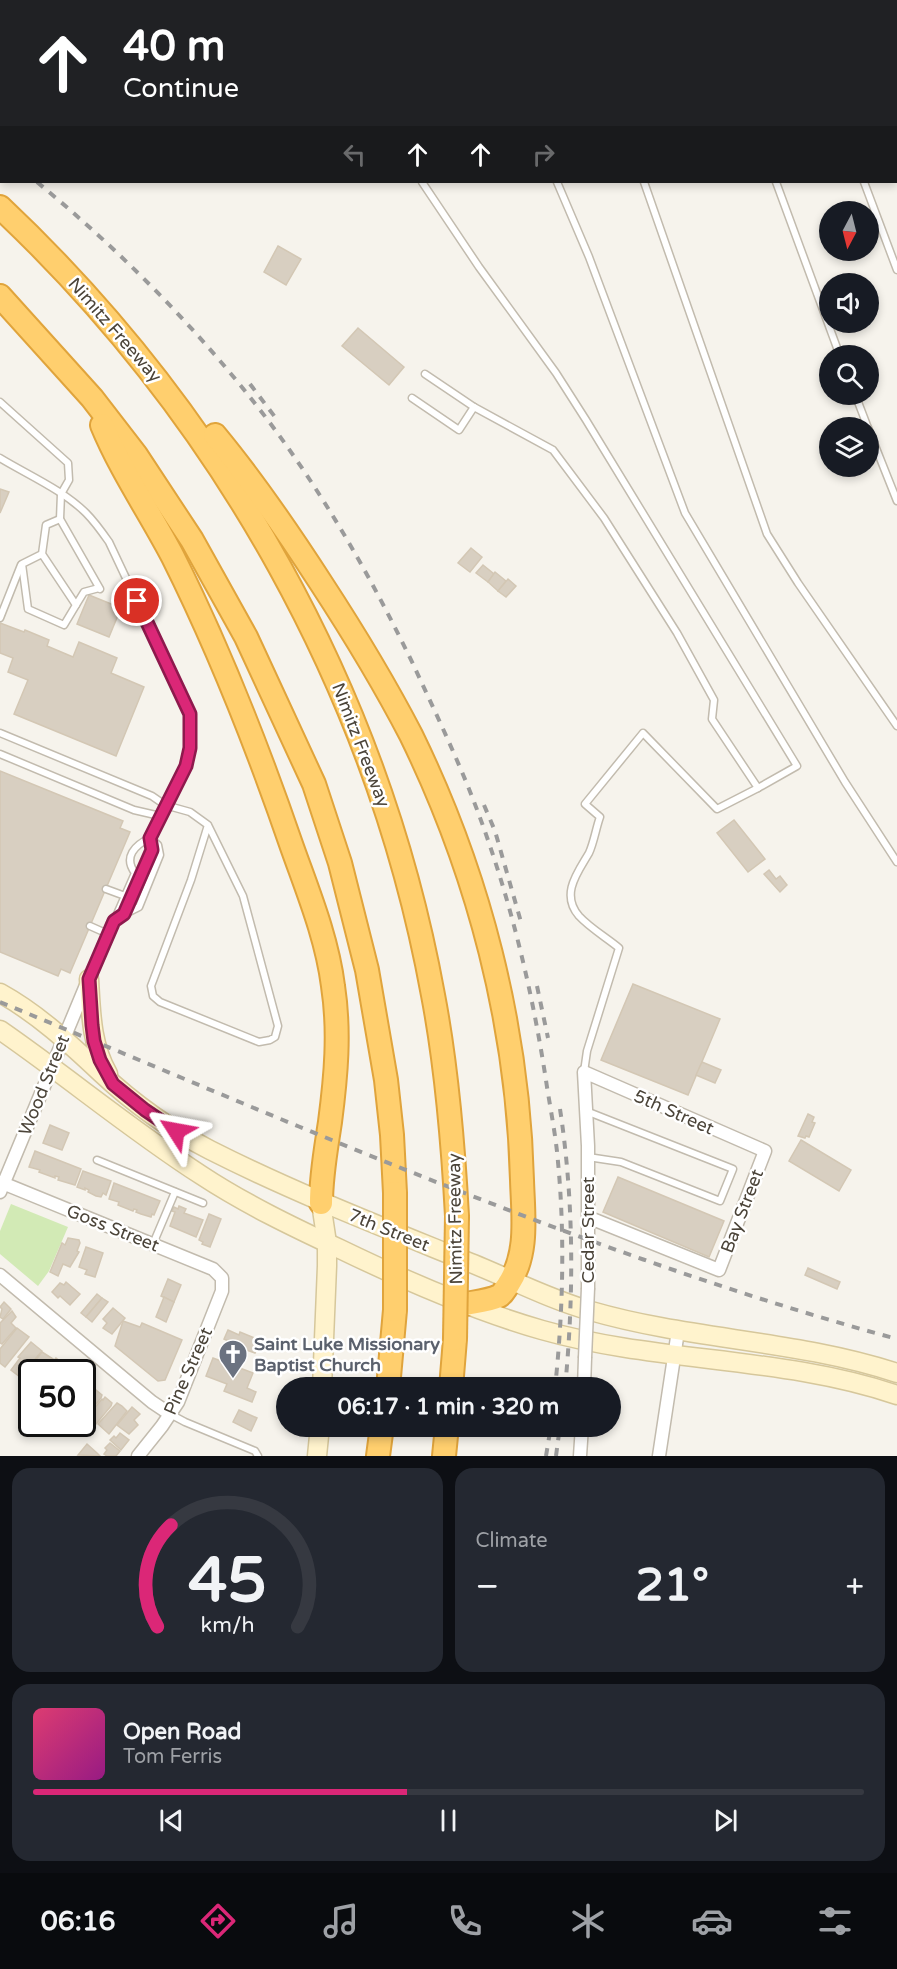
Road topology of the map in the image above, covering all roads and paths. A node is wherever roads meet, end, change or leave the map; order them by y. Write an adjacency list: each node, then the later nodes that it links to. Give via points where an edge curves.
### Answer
1 (423, 183): 28 (lane, via 586,420 797,766)
2 (557, 183): 33 (lane, via 686,513 845,782)
3 (644, 183): 25 (lane, via 767,534)
4 (777, 183): 10 (lane)
5 (864, 183): 7 (lane)
6 (0, 207): 9 (highway, Nimitz Freeway)
7 (897, 270)
8 (0, 296): 12 (highway)
9 (130, 345): 60 (highway, via 210,429 286,530 376,672 412,737 446,815 489,946 516,1080 524,1230); 67 (highway, Nimitz Freeway, bridge, via 192,425 258,526 314,632 384,804 431,983 449,1103 457,1216)
10 (836, 345)
11 (424, 374): 15 (lane)
12 (92, 398): 54 (highway, via 111,448 162,536 224,666 261,756 321,931 333,986 337,1031); 66 (highway, bridge, via 136,455 207,565 266,678 314,784 347,890 370,988 387,1089 395,1193 395,1310)
13 (412, 398): 15 (lane, via 459,430)
14 (0, 402): 18 (lane, via 68,463 69,480)
15 (474, 407): 28 (lane, via 553,450 610,527 677,633 714,700 712,718)
16 (879, 456): 19 (lane)
17 (0, 458): 18 (lane)
18 (62, 494): 20 (lane); 29 (lane, via 85,512 109,542 190,714 186,766)
19 (897, 501)
20 (60, 519): 21 (lane, via 46,525); 23 (lane, via 100,588 84,592)
21 (42, 554): 22 (lane); 23 (lane)
22 (22, 564): 23 (lane, via 28,609 64,625); 24 (lane)
23 (76, 604)
24 (0, 618)
25 (897, 726)
26 (0, 733): 29 (lane, via 152,796)
27 (0, 754): 30 (lane, via 134,810)
28 (758, 789): 45 (lane, via 717,809 643,734 585,804 600,817 589,852 575,873 572,902 578,915 619,948)
29 (165, 805): 30 (lane); 31 (lane, via 190,812)
30 (160, 816): 32 (lane)
31 (207, 825): 31 (lane, via 151,986 153,996 259,1041 270,1040 278,1026 243,896)
32 (150, 838): 35 (lane, via 139,843 130,855 135,873); 36 (lane, via 152,850); 36 (lane, via 158,845 160,855 139,907)
33 (897, 862)
34 (106, 889): 35 (lane)
35 (125, 896): 37 (lane)
36 (124, 914): 37 (lane)
37 (114, 921): 39 (lane)
38 (90, 926): 39 (lane)
39 (108, 934): 40 (lane)
40 (89, 979): 43 (street, Wood Street); 46 (main road, via 94,1041)
41 (0, 993): 43 (main road, 7th Street, via 25,1007)
42 (0, 1030): 44 (main road, 7th Street)
43 (63, 1038): 44 (street, Wood Street); 46 (main road, 7th Street)
44 (51, 1065): 51 (street, Wood Street); 56 (main road, 7th Street, via 202,1176 259,1210)
45 (584, 1072): 47 (street, Cedar Street); 48 (street, 5th Street)
46 (113, 1084): 54 (main road, 7th Street, via 176,1131 209,1150)
47 (586, 1111): 49 (street, Cedar Street); 49 (lane, via 733,1169 720,1201 621,1162)
48 (765, 1151): 55 (street, Bay Street, via 718,1270)
49 (588, 1157): 55 (street, Cedar Street)
50 (97, 1160): 52 (lane)
51 (1, 1185): 57 (street, Goss Street)
52 (175, 1192): 53 (lane); 57 (lane)
53 (203, 1203)
54 (321, 1203): 56 (main road); 60 (main road, 7th Street)
55 (590, 1218): 68 (street, Cedar Street, bridge)
56 (327, 1243): 61 (main road, 7th Street); 65 (main road)
57 (153, 1244): 59 (street, Goss Street, via 213,1269)
58 (0, 1275): 70 (street)
59 (222, 1278): 70 (street, Pine Street, via 222,1291)
60 (512, 1279): 61 (highway, via 501,1295); 62 (main road, 7th Street, via 589,1310)
61 (465, 1304): 63 (main road, 7th Street, via 545,1331)
62 (678, 1331): 63 (street); 64 (main road, 7th Street, via 841,1356)
63 (675, 1354): 69 (main road, 7th Street, via 809,1373); 81 (street)
64 (897, 1373)
65 (322, 1377)
66 (389, 1377)
67 (452, 1377)
68 (584, 1377)
69 (897, 1395)
70 (170, 1414): 75 (street, Pine Street); 76 (lane, via 255,1451)
71 (319, 1437): 77 (main road)
72 (381, 1437): 78 (highway)
73 (446, 1437): 79 (highway)
74 (581, 1437): 80 (street)
75 (138, 1456)
76 (258, 1456)
77 (317, 1456)
78 (378, 1456)
79 (444, 1456)
80 (580, 1456)
81 (659, 1456)

